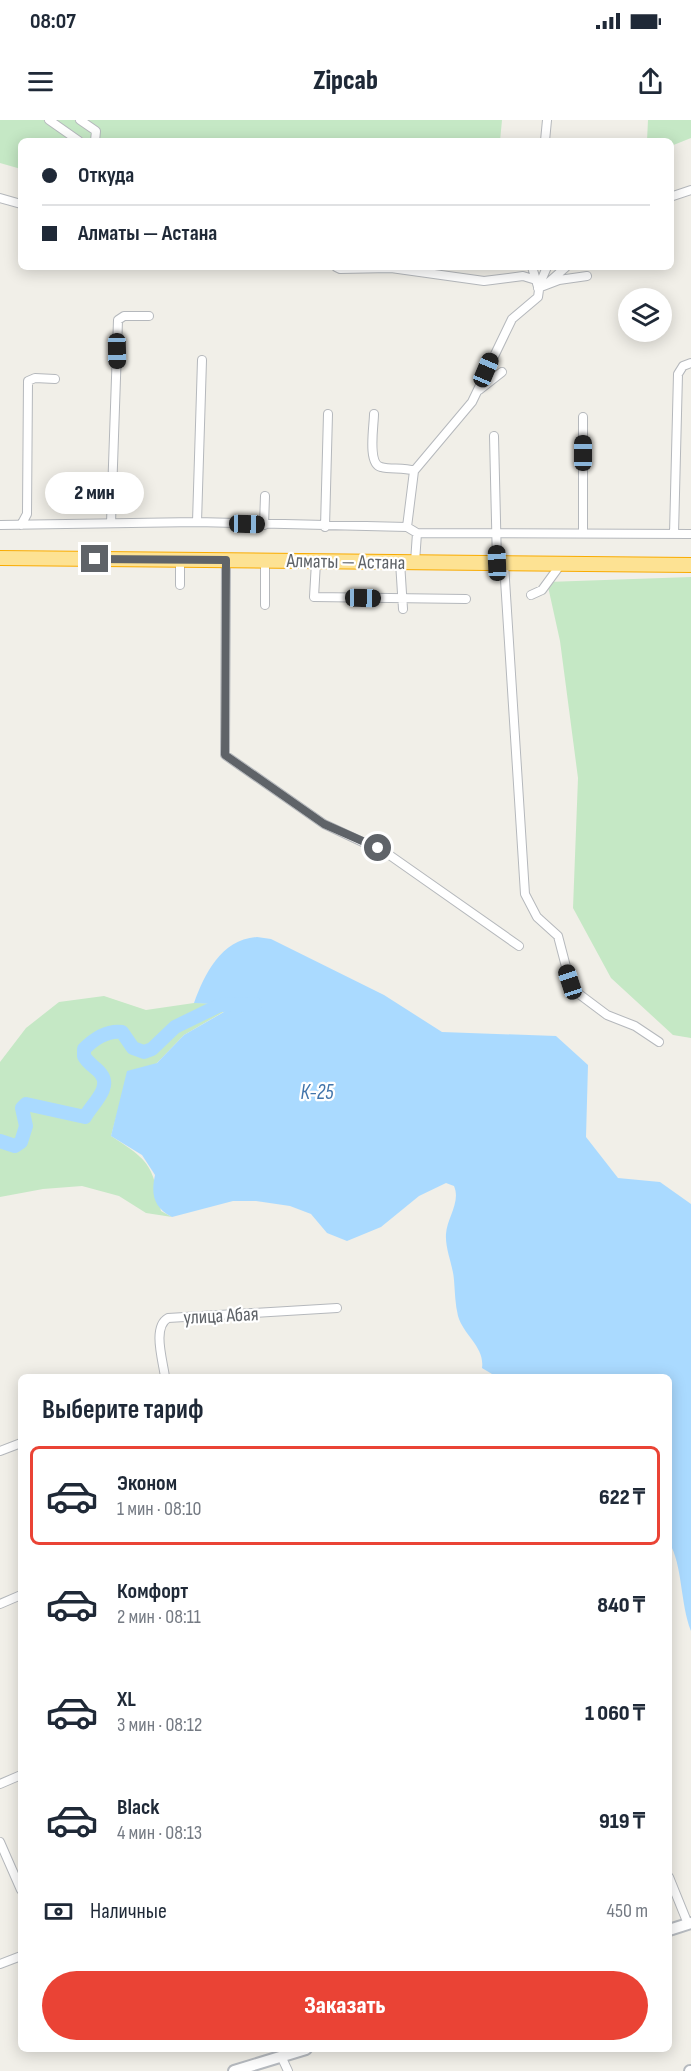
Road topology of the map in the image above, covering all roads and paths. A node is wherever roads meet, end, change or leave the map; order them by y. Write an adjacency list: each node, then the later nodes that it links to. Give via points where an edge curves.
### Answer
1 (49, 120): 4 (street)
2 (80, 120): 5 (street, via 96,131)
3 (547, 120): 6 (street)
4 (75, 138)
5 (95, 138)
6 (545, 138)
7 (691, 190): 8 (street)
8 (674, 195)
9 (0, 198): 10 (street)
10 (18, 203)
11 (427, 270): 17 (street, via 484,281 523,276)
12 (533, 270): 17 (street)
13 (545, 270): 17 (street)
14 (563, 270): 16 (street)
15 (587, 276): 16 (street)
16 (548, 283): 17 (street)
17 (537, 284): 23 (street, via 538,297 513,319)
18 (149, 316): 31 (street, via 124,316 118,320)
19 (201, 360): 30 (street)
20 (691, 363): 40 (street, via 678,374)
21 (501, 372): 23 (street)
22 (55, 379): 33 (street, via 28,381 27,514)
23 (478, 390): 28 (street)
24 (328, 414): 35 (street)
25 (374, 414): 28 (street, via 375,464)
26 (583, 417): 39 (street)
27 (494, 436): 37 (street)
28 (414, 471): 36 (street)
29 (265, 496): 34 (street)
30 (197, 522): 31 (street); 34 (street)
31 (111, 523): 33 (street)
32 (0, 525): 33 (street)
33 (21, 525)
34 (264, 525): 35 (street)
35 (325, 527): 36 (street)
36 (407, 527): 38 (street)
37 (496, 531): 38 (street); 39 (street); 49 (street)
38 (417, 532): 48 (street)
39 (583, 533): 40 (street)
40 (674, 534): 41 (street)
41 (691, 534)
42 (0, 558): 43 (highway, Алматы — Астана)
43 (180, 560): 44 (highway, Алматы — Астана); 52 (street)
44 (226, 560): 45 (highway, Алматы — Астана); 58 (street, via 225,755 324,824 388,854)
45 (265, 561): 46 (highway, Алматы — Астана); 56 (street)
46 (316, 562): 47 (highway, Алматы — Астана); 54 (street, via 314,597)
47 (400, 562): 48 (highway, Алматы — Астана); 54 (street)
48 (415, 562): 49 (highway, Алматы — Астана)
49 (500, 563): 50 (highway, Алматы — Астана); 59 (street, via 525,894 537,917 558,936 570,982 579,994 607,1015 635,1026)
50 (561, 564): 51 (highway, Алматы — Астана); 53 (street, via 542,590)
51 (691, 565)
52 (180, 585)
53 (531, 595)
54 (402, 599): 55 (street); 57 (street)
55 (466, 599)
56 (265, 605)
57 (403, 609)
58 (519, 946)
59 (659, 1042)
60 (337, 1308): 61 (street, улица Абая, via 168,1318 161,1325 160,1334)
61 (165, 1374)
62 (18, 1444): 63 (street)
63 (0, 1451)
64 (18, 1595): 65 (street)
65 (0, 1604)
66 (18, 1776): 67 (street)
67 (0, 1784)
68 (0, 1842): 69 (street)
69 (18, 1883)
70 (672, 1884): 71 (street)
71 (690, 1923): 72 (street)
72 (672, 1929)
73 (18, 1957): 74 (street)
74 (0, 1965)
75 (294, 2052): 76 (street)
76 (281, 2055): 77 (street); 78 (street)
77 (234, 2071)
78 (288, 2071)

